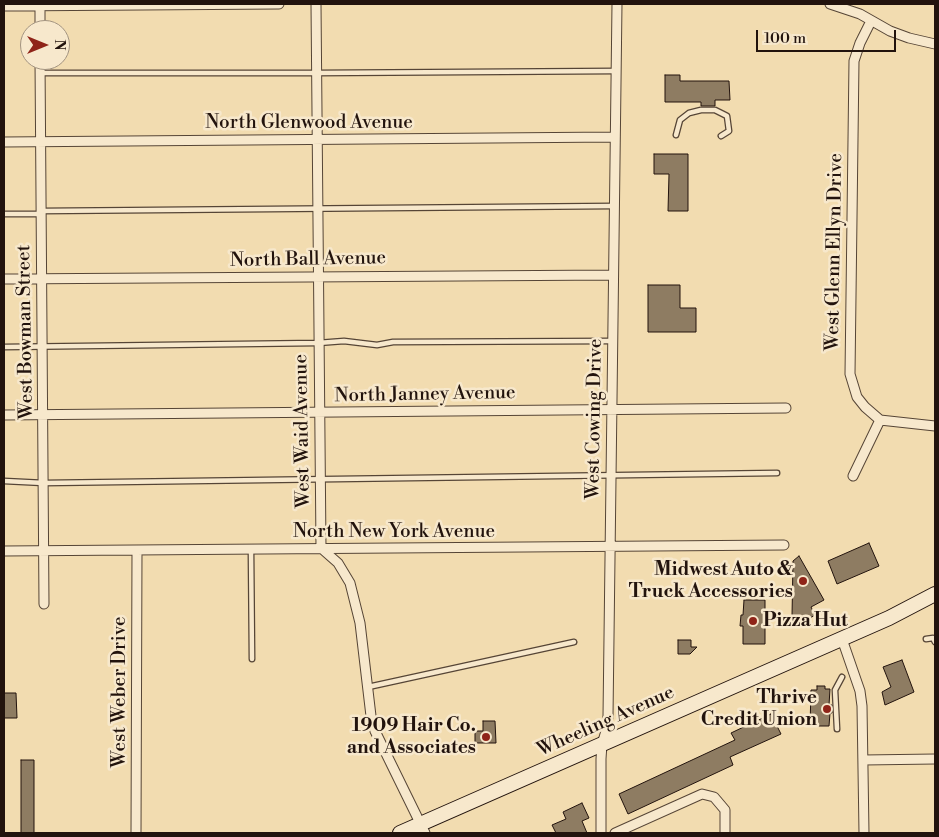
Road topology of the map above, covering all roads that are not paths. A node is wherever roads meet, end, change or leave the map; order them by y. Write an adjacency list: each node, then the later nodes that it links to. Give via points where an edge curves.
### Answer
1 (279, 4): 6 (street)
2 (316, 4): 13 (street, West Waid Avenue)
3 (617, 4): 11 (street, West Cowing Drive)
4 (830, 4): 7 (street)
5 (6, 5): 6 (street)
6 (40, 6): 8 (street)
7 (851, 7): 9 (street)
8 (40, 20)
9 (871, 21): 10 (street, via 908,38); 37 (street, West Glenn Ellyn Drive, via 854,61 850,365 857,397)
10 (935, 44)
11 (616, 70): 13 (lane); 16 (street, West Cowing Drive)
12 (40, 73): 13 (lane); 19 (street, West Bowman Street)
13 (316, 73): 17 (street, West Waid Avenue)
14 (676, 135): 15 (lane, via 680,120 689,113 715,110 727,116 729,131)
15 (721, 136)
16 (615, 137): 17 (street, North Glenwood Avenue); 20 (street, West Cowing Drive)
17 (316, 140): 19 (street, North Glenwood Avenue); 21 (street, West Waid Avenue)
18 (4, 142): 19 (street, North Glenwood Avenue)
19 (40, 142): 22 (street, West Bowman Street)
20 (614, 206): 21 (lane); 24 (street, West Cowing Drive)
21 (317, 208): 22 (lane); 25 (street, West Waid Avenue)
22 (41, 212): 23 (lane); 27 (street, West Bowman Street)
23 (4, 214)
24 (613, 274): 25 (street, North Ball Avenue); 28 (street, West Cowing Drive)
25 (318, 276): 27 (street, North Ball Avenue); 29 (street, West Waid Avenue)
26 (4, 279): 27 (street, North Ball Avenue)
27 (42, 279): 31 (street, West Bowman Street)
28 (612, 341): 29 (lane); 33 (street, West Cowing Drive)
29 (318, 343): 31 (lane); 34 (street, West Waid Avenue)
30 (4, 347): 31 (lane)
31 (43, 347): 36 (street, West Bowman Street)
32 (786, 408): 33 (street, North Janney Avenue)
33 (611, 409): 34 (street, North Janney Avenue); 40 (street, West Cowing Drive)
34 (319, 412): 36 (street, North Janney Avenue); 42 (street, West Waid Avenue)
35 (4, 415): 36 (street, North Janney Avenue)
36 (44, 415): 44 (street, West Bowman Street)
37 (880, 420): 38 (street); 41 (street)
38 (935, 426)
39 (777, 473): 40 (lane)
40 (611, 476): 42 (lane); 46 (street, West Cowing Drive)
41 (853, 476)
42 (320, 478): 44 (lane); 47 (street, West Waid Avenue)
43 (4, 481): 44 (lane)
44 (44, 483): 50 (street, West Bowman Street)
45 (784, 545): 46 (street, North New York Avenue)
46 (610, 546): 47 (street, North New York Avenue); 62 (street, West Cowing Drive, via 608,716)
47 (321, 548): 48 (street, North New York Avenue); 60 (street, via 338,563 350,583 360,623)
48 (251, 549): 51 (street, North New York Avenue); 58 (lane)
49 (4, 551): 50 (street, North New York Avenue)
50 (44, 551): 51 (street, North New York Avenue); 53 (street, West Bowman Street)
51 (136, 551): 66 (street, West Weber Drive)
52 (935, 594): 54 (main road, Wheeling Avenue)
53 (44, 604)
54 (842, 638): 62 (main road, Wheeling Avenue); 63 (street, via 860,691)
55 (926, 639): 57 (lane, via 933,638)
56 (574, 642): 60 (lane)
57 (935, 642)
58 (252, 658)
59 (842, 677): 61 (lane, via 835,690)
60 (368, 687): 65 (street, via 375,731)
61 (837, 730)
62 (602, 744): 65 (main road, Wheeling Avenue); 68 (street, West Cowing Drive)
63 (864, 760): 64 (street); 71 (street)
64 (935, 760)
65 (423, 829): 67 (main road, Wheeling Avenue)
66 (136, 833)
67 (400, 833)
68 (601, 833)
69 (615, 833): 70 (street, via 702,794 714,797 725,810)
70 (725, 833)
71 (864, 833)

